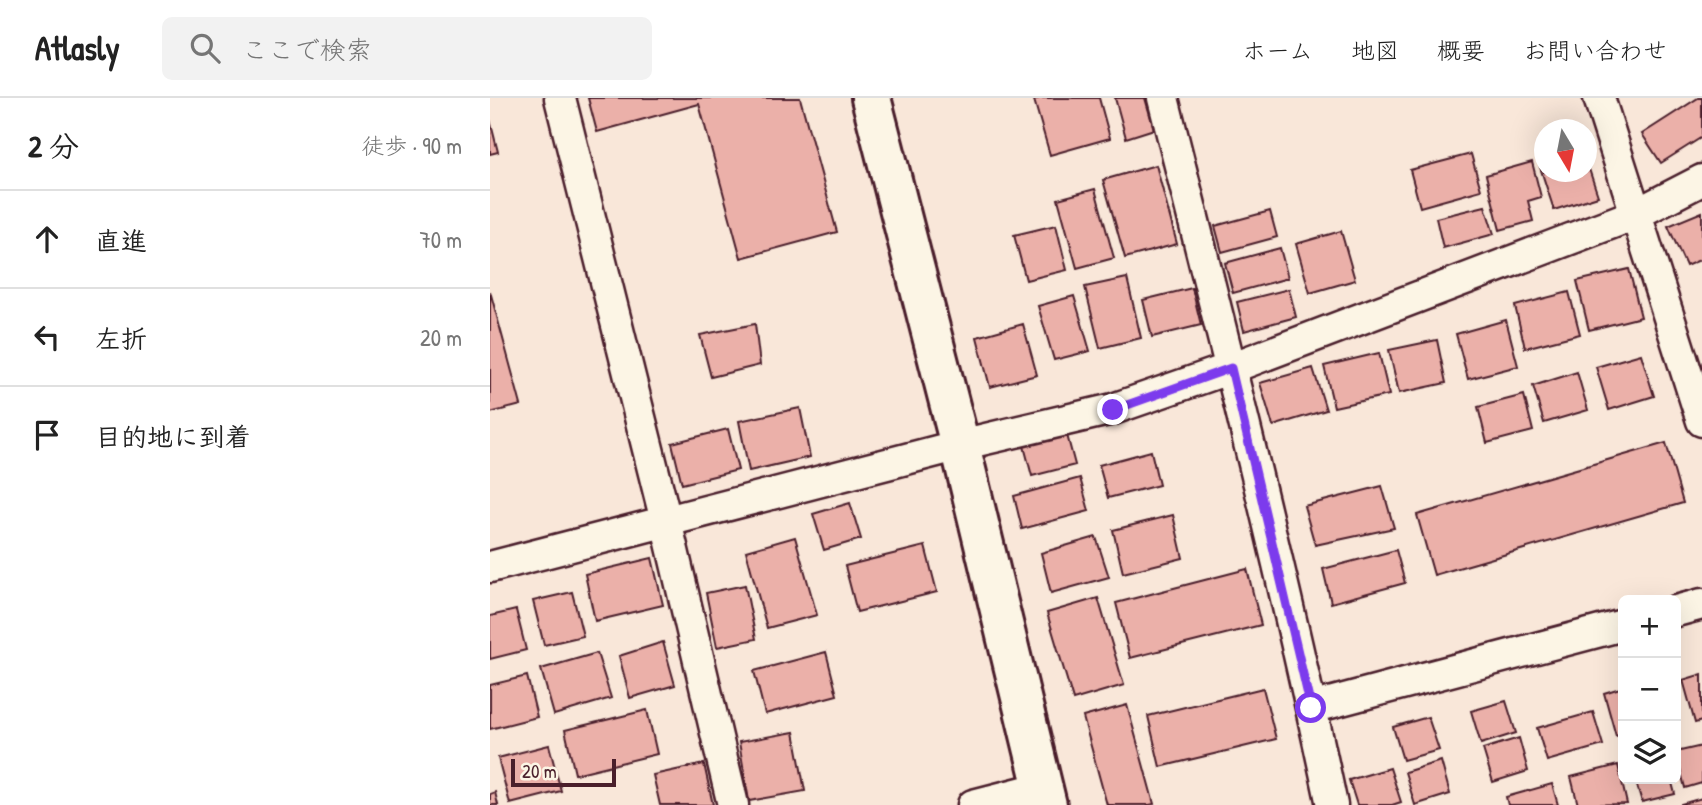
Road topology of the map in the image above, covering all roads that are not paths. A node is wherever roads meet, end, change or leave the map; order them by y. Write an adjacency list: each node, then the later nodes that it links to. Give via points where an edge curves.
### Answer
1 (560, 98): 10 (street)
2 (871, 98): 9 (street)
3 (1163, 98): 7 (street)
4 (1599, 98): 6 (street)
5 (1702, 180): 6 (street)
6 (1636, 214): 7 (street); 8 (street)
7 (1231, 368): 9 (street, via 1113,410); 15 (street)
8 (1702, 421)
9 (960, 445): 10 (street); 16 (street)
10 (666, 521): 11 (street); 17 (street)
11 (490, 567)
12 (1702, 604): 13 (street)
13 (1681, 610)
14 (1618, 626): 15 (street)
15 (1311, 708): 19 (street)
16 (1045, 796): 18 (street)
17 (733, 805)
18 (974, 805)
19 (1332, 805)

